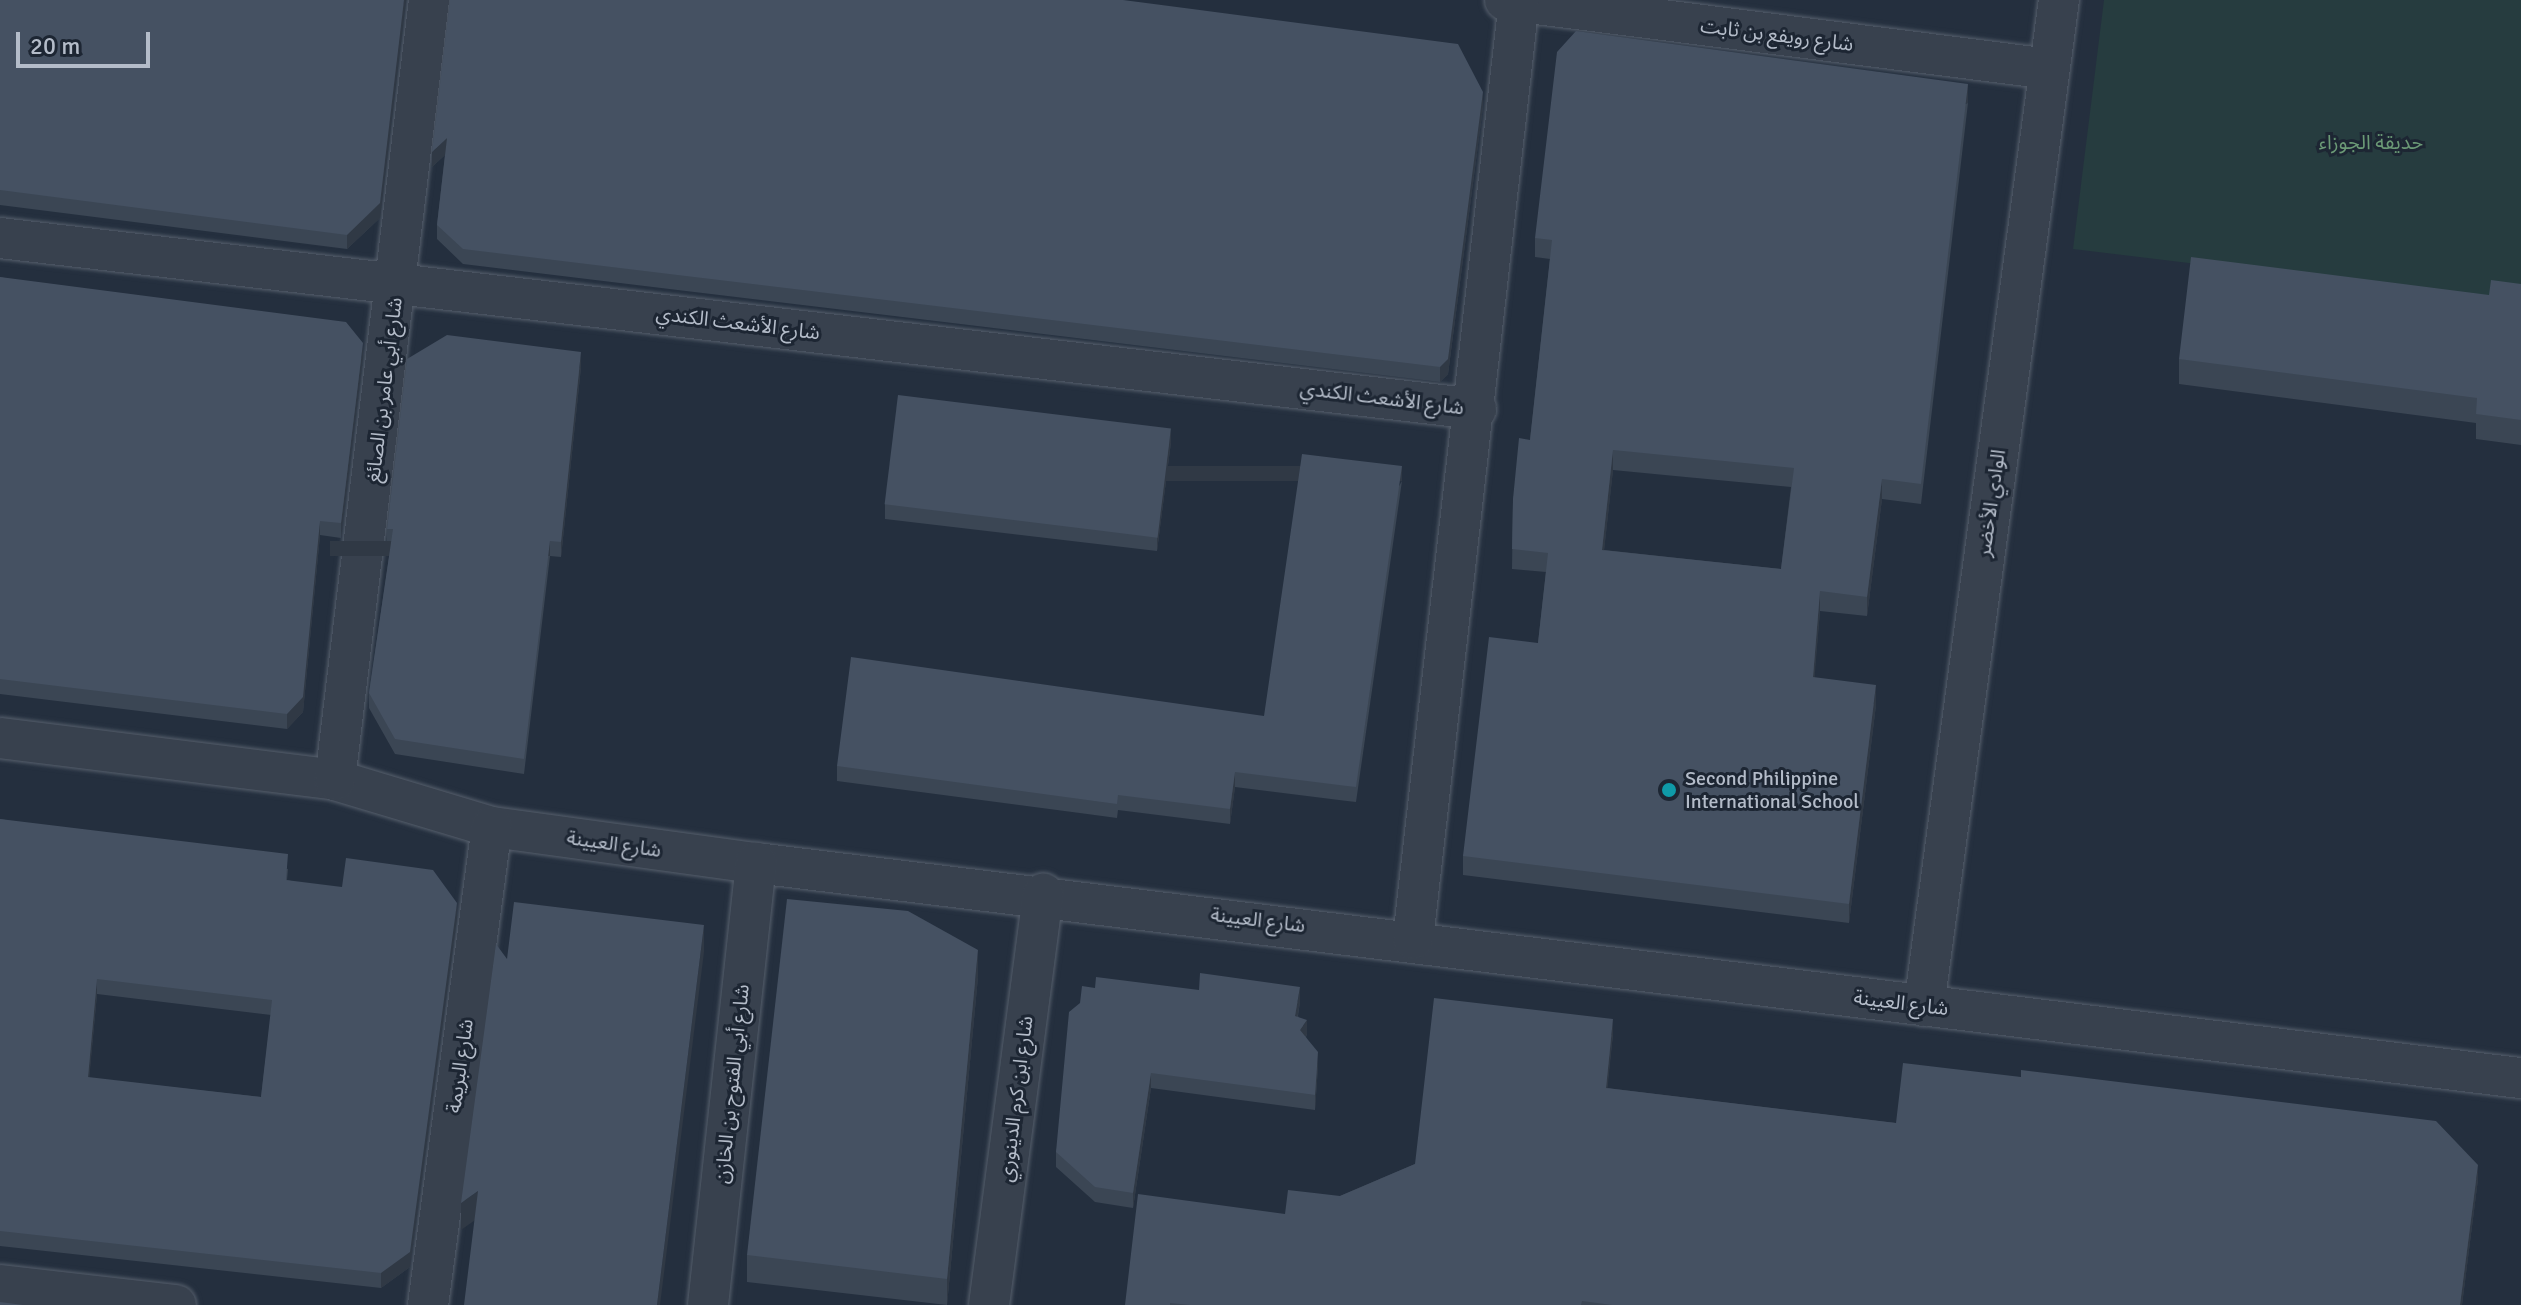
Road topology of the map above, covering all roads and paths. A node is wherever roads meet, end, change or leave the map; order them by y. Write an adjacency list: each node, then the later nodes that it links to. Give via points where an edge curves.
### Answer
1 (429, 0): 6 (street, شارع أبي عامر بن الصائغ)
2 (2059, 0): 4 (street, الوادي الأخضر)
3 (1512, 1): 4 (street, شارع رويفع بن ثابت); 7 (street)
4 (2050, 69): 14 (street, الوادي الأخضر)
5 (0, 238): 6 (street, شارع الأشعث الكندي)
6 (398, 284): 7 (street, شارع الأشعث الكندي); 9 (street, شارع أبي عامر بن الصائغ)
7 (1476, 409): 13 (street)
8 (0, 738): 9 (street, شارع العيينة)
9 (335, 780): 10 (street, شارع العيينة)
10 (492, 827): 11 (street, شارع العيينة); 18 (street, شارع البريمة)
11 (756, 863): 12 (street, شارع العيينة); 19 (street, شارع أبي الفتوح بن الخازن)
12 (1043, 894): 13 (street, شارع العيينة); 20 (street, شارع ابن كرم الدينوري)
13 (1413, 939): 14 (street, شارع العيينة)
14 (1924, 1006): 15 (street, شارع العيينة)
15 (2521, 1078)
16 (0, 1285): 17 (street)
17 (176, 1305)
18 (428, 1305)
19 (708, 1305)
20 (989, 1305)

